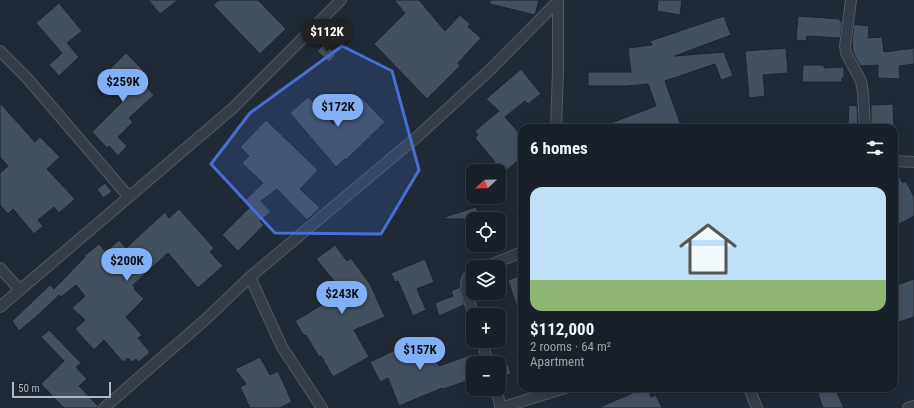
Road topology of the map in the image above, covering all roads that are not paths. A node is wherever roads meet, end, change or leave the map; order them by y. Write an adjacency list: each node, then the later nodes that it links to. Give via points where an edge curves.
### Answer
1 (340, 0): 9 (street, via 233,108)
2 (851, 0): 6 (street, via 845,46 846,54 861,81)
3 (558, 1): 5 (street); 13 (street, via 491,69 418,136)
4 (0, 51): 9 (street, via 27,78)
5 (556, 124)
6 (865, 124)
7 (898, 161): 8 (street)
8 (914, 162)
9 (129, 197): 16 (street)
10 (518, 254): 11 (street)
11 (502, 260)
12 (0, 268): 16 (street)
13 (250, 277): 22 (street); 23 (street, via 282,347)
14 (466, 277): 15 (street)
15 (466, 287)
16 (20, 290): 17 (street)
17 (0, 307)
18 (552, 392): 24 (street)
19 (751, 392): 25 (street)
20 (497, 396): 24 (street)
21 (914, 406): 26 (street)
22 (104, 408)
23 (322, 408)
24 (500, 408)
25 (757, 408)
26 (908, 408)

